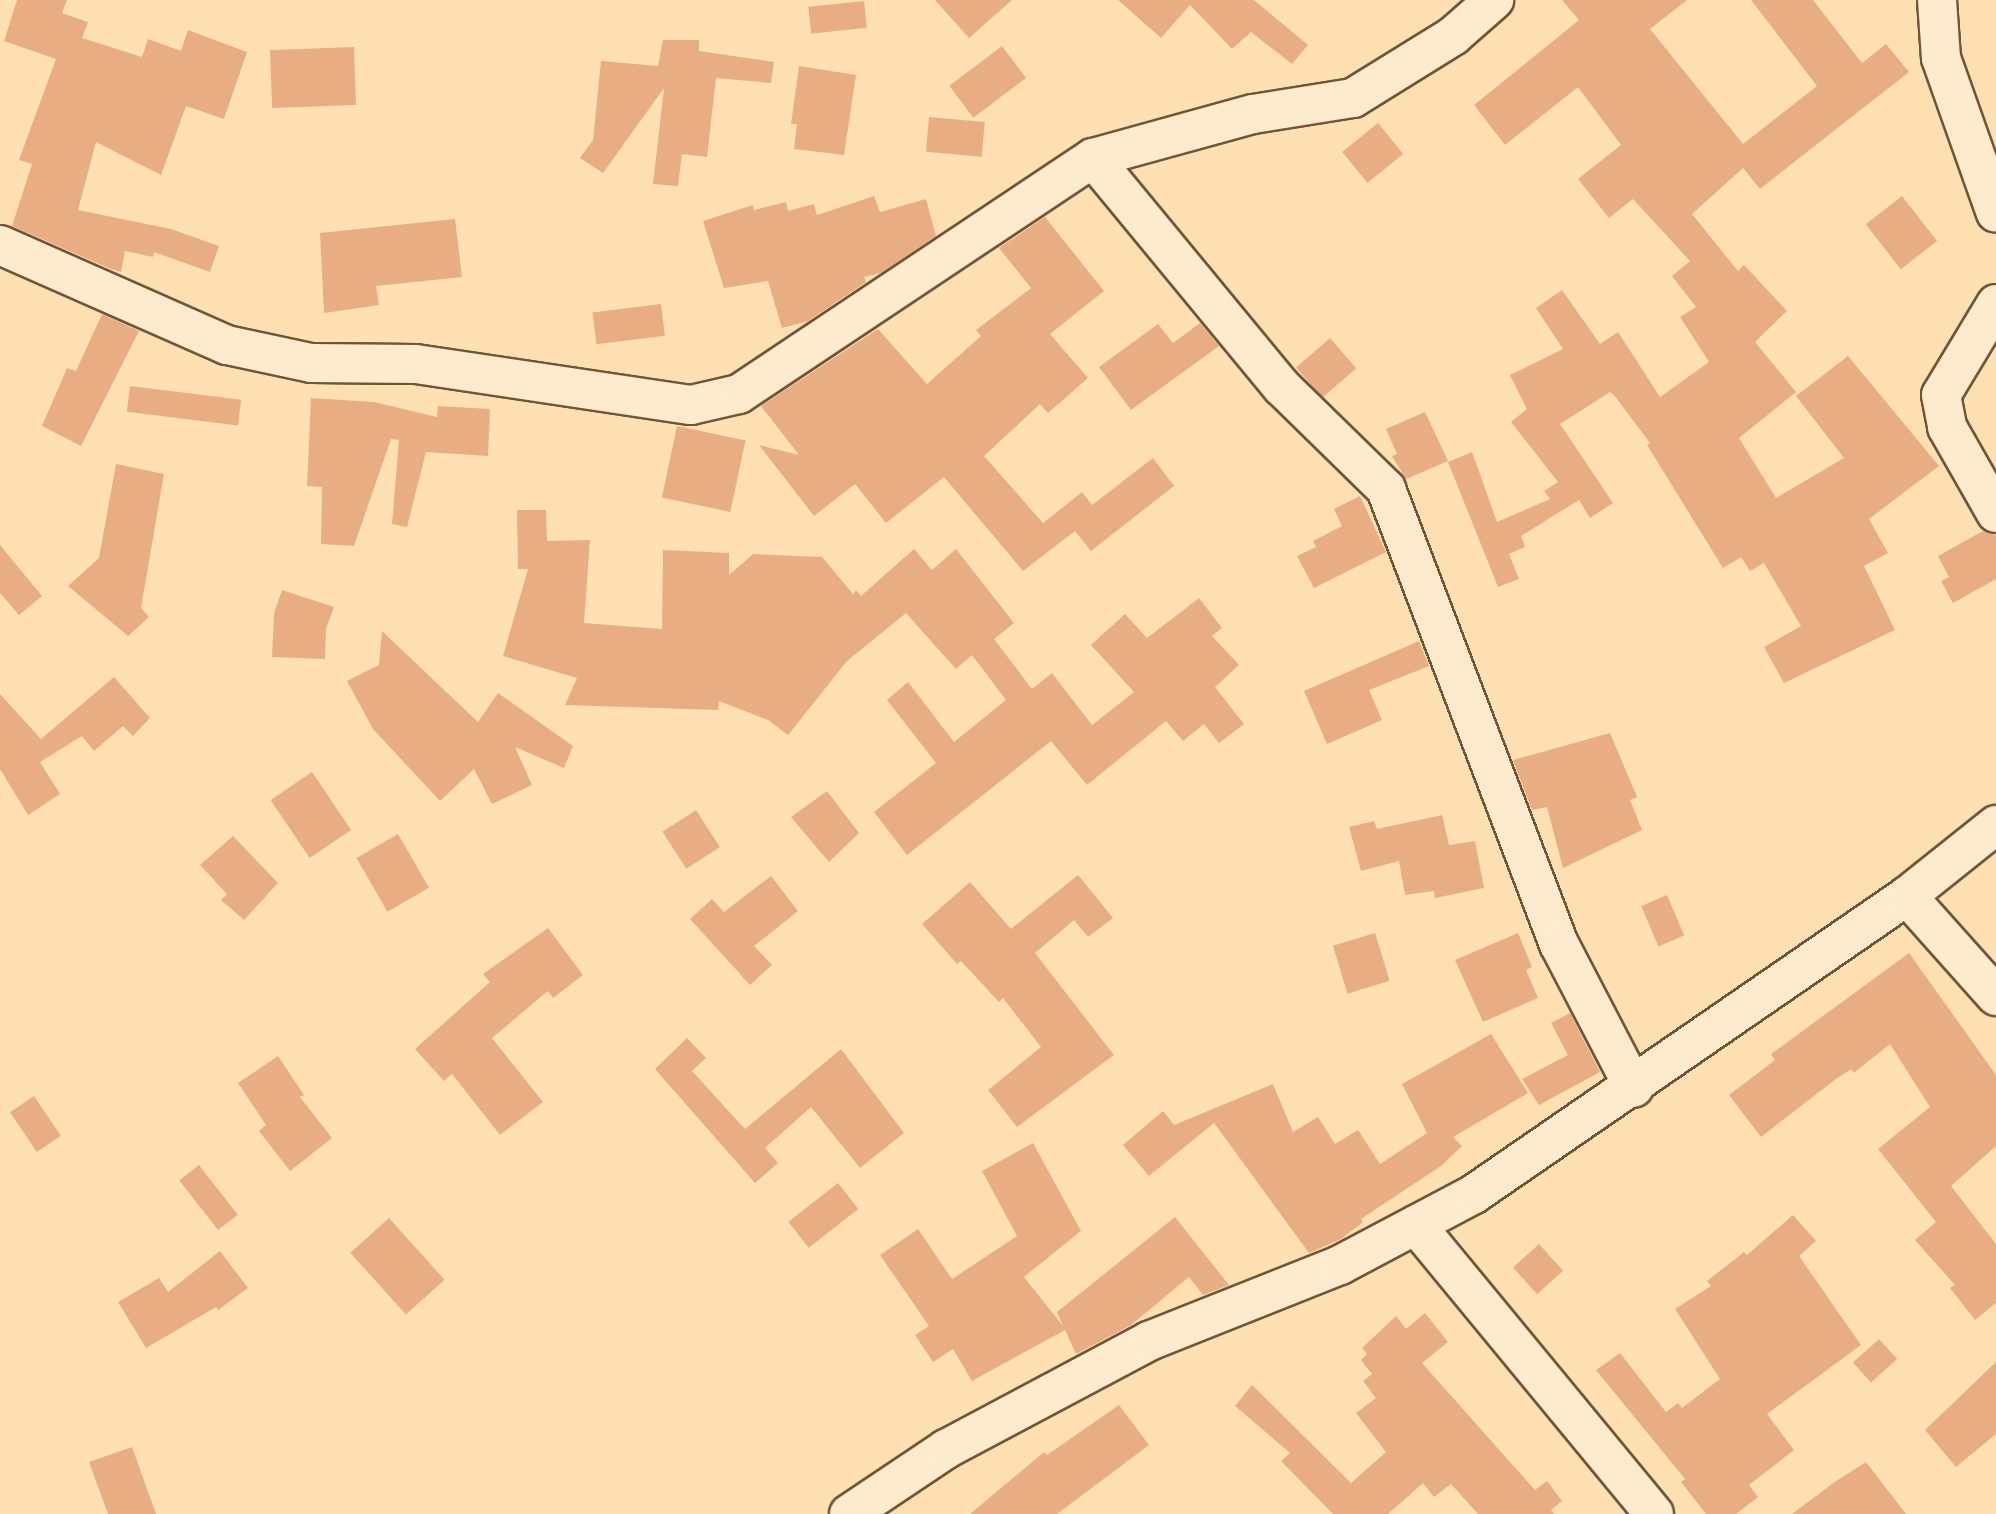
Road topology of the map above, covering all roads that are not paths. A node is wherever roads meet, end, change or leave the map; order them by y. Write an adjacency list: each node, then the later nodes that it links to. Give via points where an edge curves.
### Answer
1 (1494, 0): 3 (street, via 1452,36 1353,98 1254,114)
2 (1937, 0): 4 (street, via 1941,58)
3 (1093, 158): 5 (street, via 739,394 692,405 416,364 311,363 228,345); 11 (street, via 1282,387 1386,489 1559,944)
4 (1996, 213)
5 (0, 245)
6 (1996, 304): 7 (street, via 1940,395 1947,428)
7 (1996, 512)
8 (1996, 825): 9 (street)
9 (1907, 896): 10 (street); 11 (street)
10 (1996, 996)
11 (1634, 1088): 12 (street)
12 (1416, 1225): 13 (street, via 1340,1265 1149,1341 946,1449); 14 (street)
13 (849, 1514)
14 (1654, 1514)

